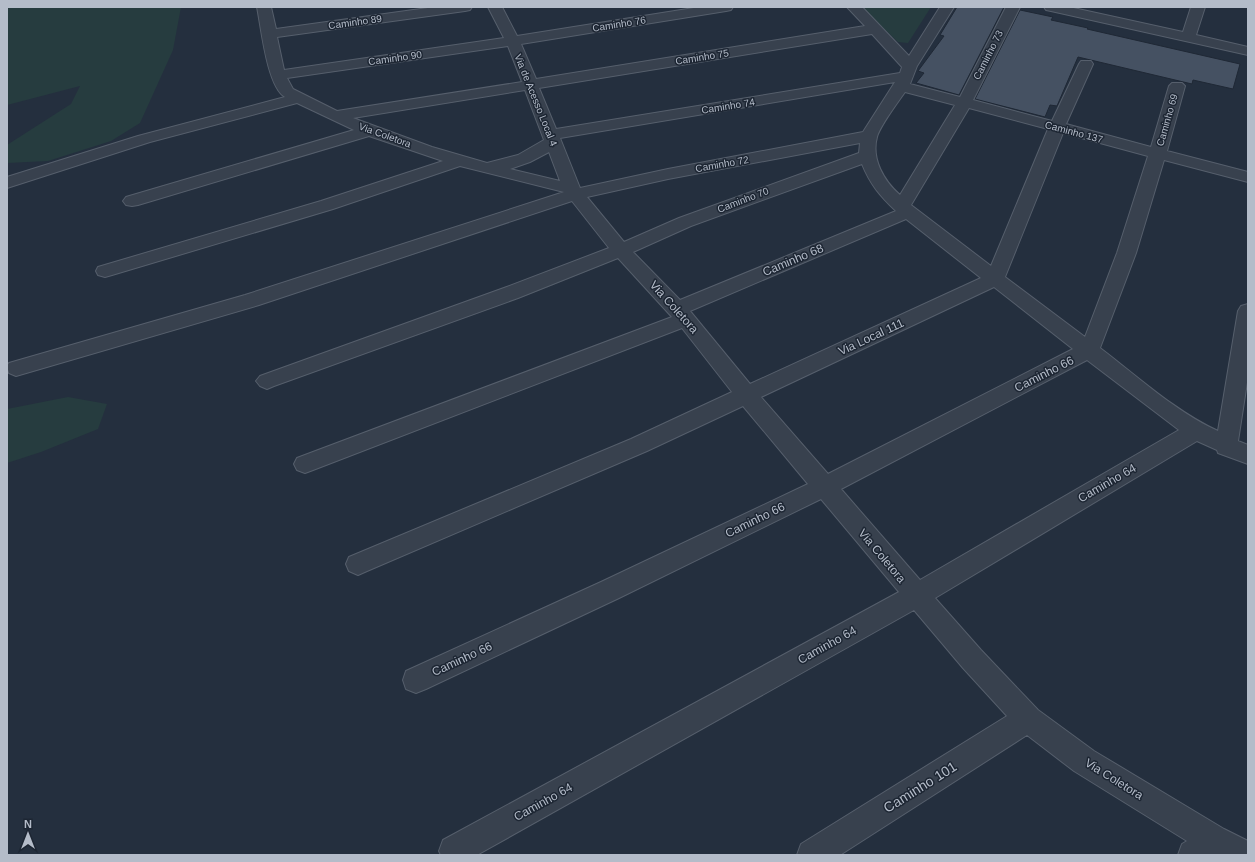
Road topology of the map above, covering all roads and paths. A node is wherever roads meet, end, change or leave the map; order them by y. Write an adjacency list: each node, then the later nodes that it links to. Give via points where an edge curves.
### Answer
1 (264, 7): 12 (street, Via Coletora)
2 (465, 7): 12 (street, Caminho 89)
3 (495, 7): 14 (street, Via de Acesso Local 4)
4 (726, 7): 14 (street, Caminho 76)
5 (854, 7): 11 (street)
6 (947, 7): 18 (street)
7 (1013, 7): 22 (street, Caminho 73)
8 (1051, 7): 10 (street)
9 (1198, 7): 13 (street)
10 (1104, 12): 13 (street)
11 (874, 30): 18 (street); 19 (street, Caminho 75)
12 (269, 34): 17 (street, Via Coletora)
13 (1188, 38): 15 (street)
14 (512, 41): 17 (street, Caminho 90); 19 (street, Via de Acesso Local 4)
15 (1248, 51)
16 (1086, 64): 24 (street)
17 (278, 75): 21 (street, Via Coletora, via 287,92)
18 (906, 76): 22 (street, Caminho 137); 26 (street); 27 (street, Caminho 74)
19 (530, 85): 23 (street, Caminho 75); 27 (street, Via de Acesso Local 4)
20 (1177, 86): 28 (street, Caminho 69)
21 (298, 98): 23 (street, Via Coletora); 33 (street, via 144,139)
22 (964, 103): 24 (street, Caminho 137); 36 (street, Caminho 73)
23 (337, 116): 25 (street, Via Coletora)
24 (1057, 127): 28 (street, Caminho 137); 39 (street)
25 (371, 130): 30 (street, Via Coletora); 35 (street)
26 (869, 136): 29 (street); 34 (street, Caminho 72)
27 (552, 138): 31 (street, via 538,153 525,160); 34 (street, Via de Acesso Local 4)
28 (1157, 154): 32 (street, Caminho 137); 42 (street, Caminho 69, via 1128,248 1103,319)
29 (867, 156): 36 (street, via 884,190); 37 (street, Caminho 70, via 685,222)
30 (458, 160): 31 (street, Via Coletora); 38 (street, via 278,220)
31 (484, 168): 34 (street, Via Coletora)
32 (1248, 177)
33 (7, 183)
34 (574, 191): 37 (street, Via Coletora); 43 (street, Caminho 72, via 252,300)
35 (132, 201)
36 (905, 209): 39 (street); 41 (street, Caminho 68)
37 (621, 250): 41 (street, Via Coletora); 44 (street, Caminho 70)
38 (105, 271)
39 (995, 279): 42 (street); 45 (street, Via Local 111)
40 (1248, 310): 47 (street)
41 (682, 314): 45 (street, Via Coletora); 49 (street, Caminho 68)
42 (1089, 350): 46 (street); 50 (street, Caminho 66)
43 (16, 368)
44 (267, 381)
45 (746, 395): 50 (street, Via Coletora); 51 (street, Via Local 111, via 639,445)
46 (1196, 431): 47 (street); 52 (street, Caminho 64)
47 (1226, 446): 48 (street)
48 (1248, 455)
49 (305, 464)
50 (824, 487): 52 (street, Via Coletora); 53 (street, Caminho 66)
51 (358, 564)
52 (916, 596): 54 (street, Via Coletora); 56 (street, Caminho 64)
53 (416, 680)
54 (1028, 719): 55 (street, Via Coletora); 57 (street, Caminho 101)
55 (1203, 848): 58 (street, Via Coletora)
56 (454, 851)
57 (812, 855)
58 (1244, 855)

